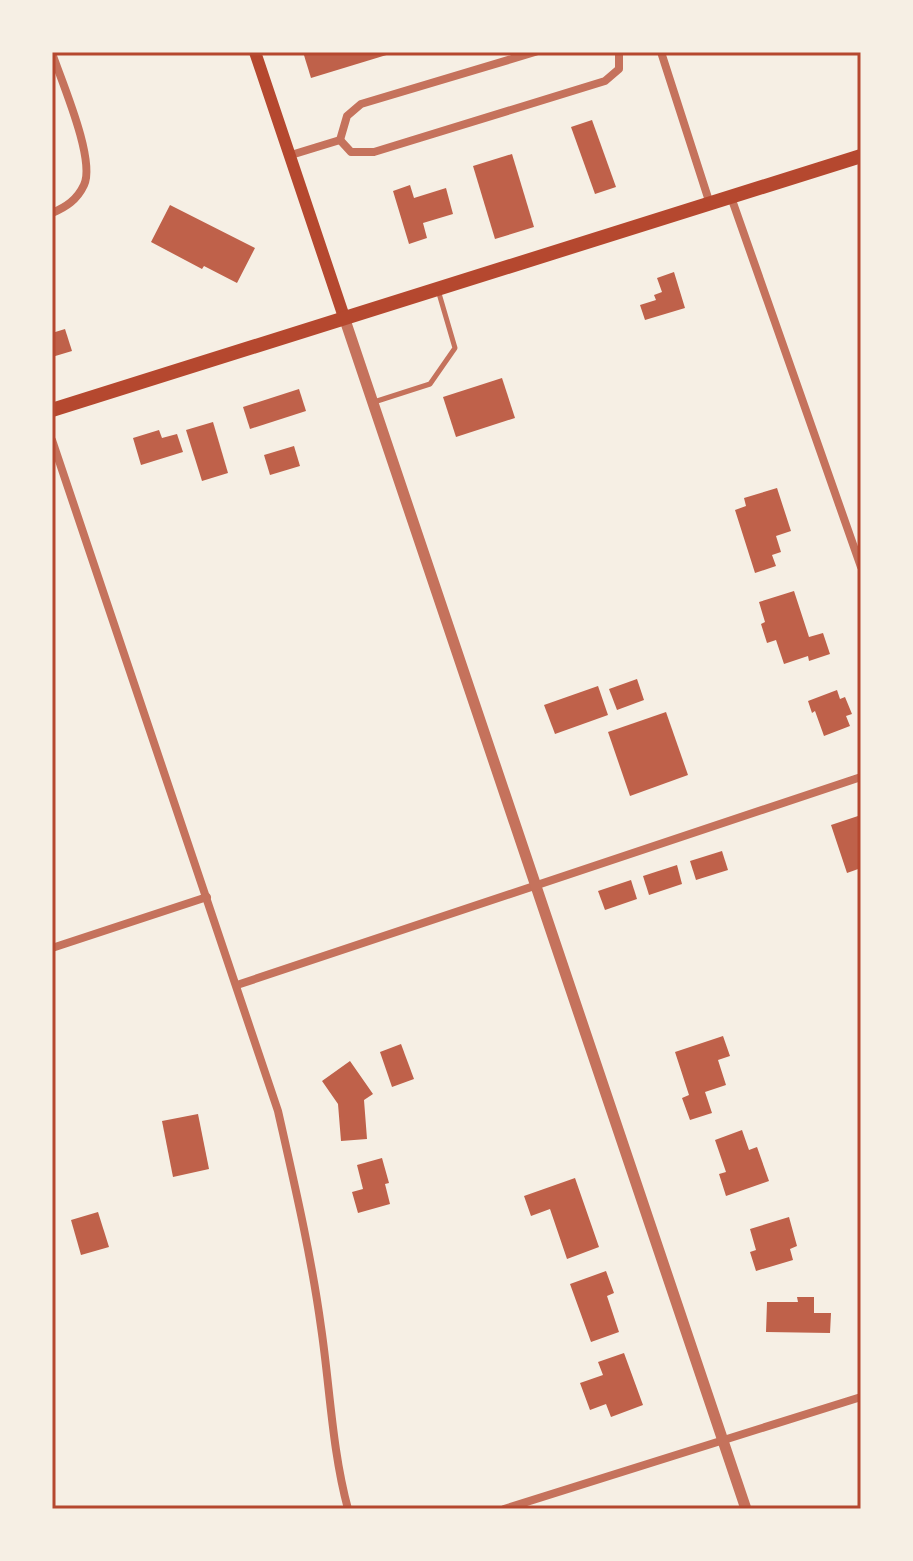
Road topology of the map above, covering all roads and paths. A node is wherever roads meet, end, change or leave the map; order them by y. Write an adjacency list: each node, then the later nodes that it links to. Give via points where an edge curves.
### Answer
1 (255, 52): 7 (main road)
2 (535, 52): 6 (street, via 361,104 347,116)
3 (619, 52): 6 (street, via 619,69 605,81 374,152 351,152)
4 (661, 52): 10 (street)
5 (52, 53): 11 (street, via 86,160 85,183 70,205)
6 (340, 140): 7 (street)
7 (291, 155): 13 (main road)
8 (861, 156): 9 (main road)
9 (731, 197): 10 (main road); 17 (street)
10 (710, 204): 12 (main road)
11 (52, 213)
12 (437, 289): 13 (main road); 14 (lane, via 455,348 430,384)
13 (344, 317): 14 (street); 15 (main road)
14 (374, 402): 19 (street)
15 (52, 410)
16 (52, 440): 20 (street)
17 (861, 567)
18 (861, 777): 19 (street)
19 (535, 886): 22 (street); 24 (street)
20 (207, 897): 21 (street); 22 (street)
21 (52, 948)
22 (237, 985): 25 (street, via 278,1111 298,1196)
23 (861, 1397): 24 (street)
24 (722, 1441): 26 (street); 27 (street)
25 (348, 1509)
26 (504, 1509)
27 (746, 1509)

